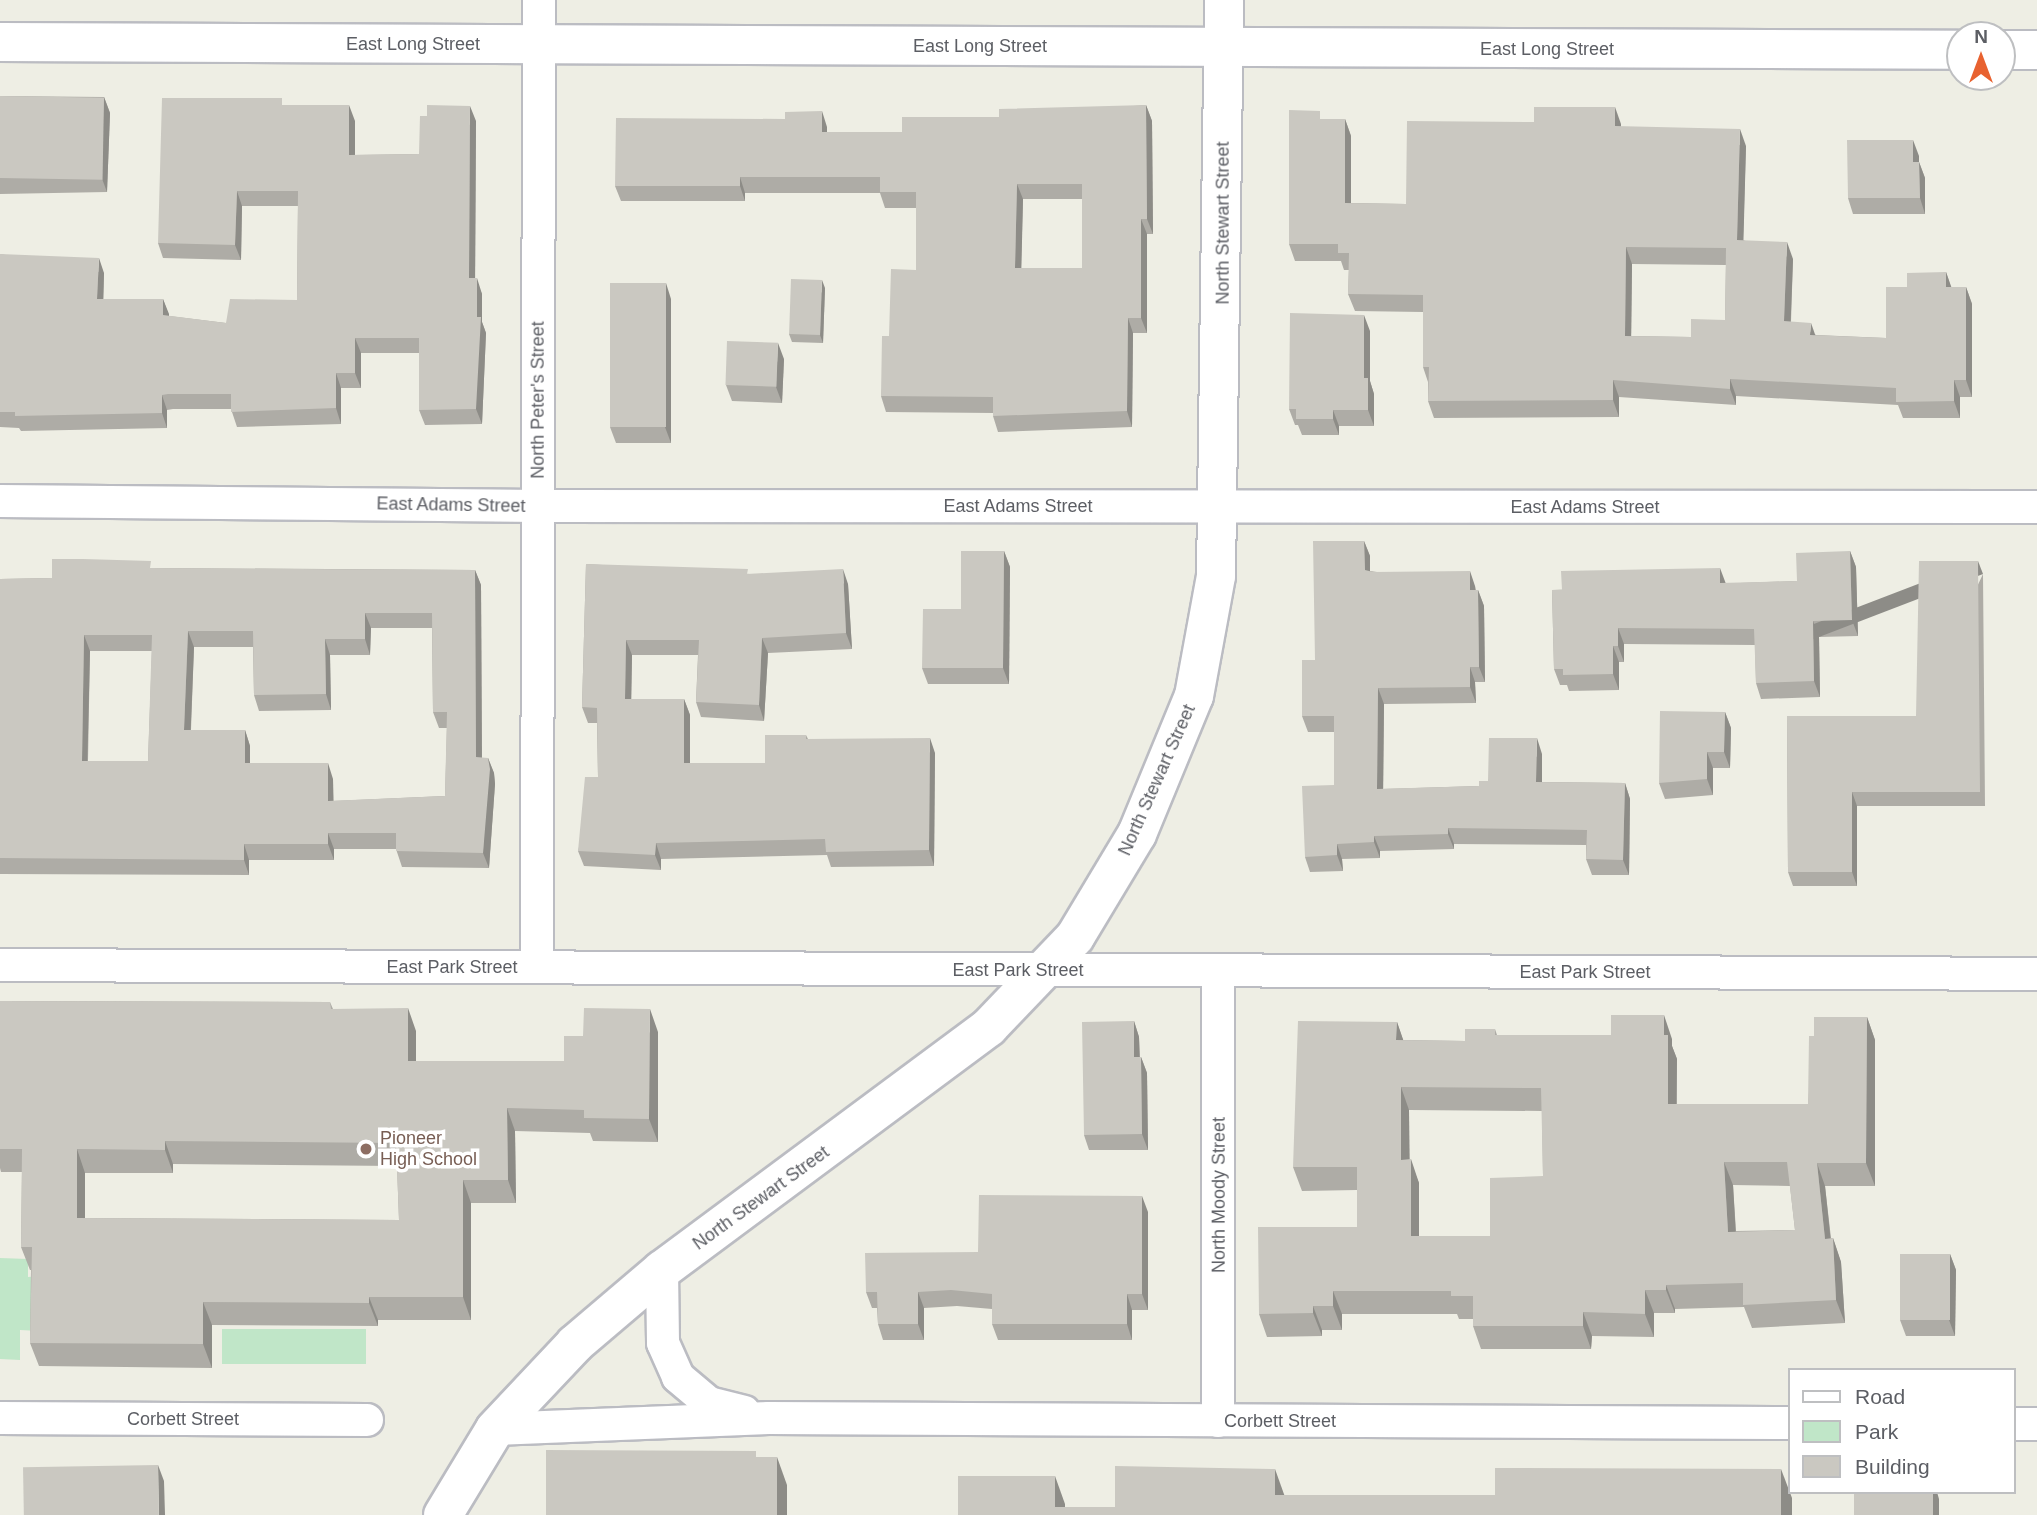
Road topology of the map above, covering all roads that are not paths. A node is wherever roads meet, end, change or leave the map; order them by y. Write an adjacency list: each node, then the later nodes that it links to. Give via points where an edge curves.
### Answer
1 (539, 0): 4 (street, North Peter's Street)
2 (1224, 0): 5 (street, North Stewart Street)
3 (0, 42): 4 (street, East Long Street)
4 (538, 44): 5 (street, East Long Street); 10 (street, North Peter's Street)
5 (1224, 48): 6 (street, East Long Street); 11 (street, North Stewart Street)
6 (1946, 50)
7 (2016, 50): 8 (street)
8 (2037, 50)
9 (0, 501): 10 (street, East Adams Street)
10 (538, 506): 11 (street, East Adams Street); 14 (street, North Peter's Street)
11 (1220, 506): 12 (street, East Adams Street); 16 (street, North Stewart Street, via 1207,636 1194,696 1172,756 1137,834 1099,901)
12 (2037, 507)
13 (0, 965): 14 (street, East Park Street)
14 (537, 967): 16 (street, East Park Street)
15 (1218, 970): 16 (street, East Park Street); 17 (street, East Park Street); 22 (street, North Moody Street)
16 (1044, 971): 18 (street, North Stewart Street, via 979,1035)
17 (2037, 974)
18 (662, 1270): 20 (street, Corbett Street, via 663,1343 678,1377 709,1403); 26 (street, North Stewart Street, via 575,1343)
19 (0, 1418): 21 (street, Corbett Street)
20 (769, 1418): 22 (street, Corbett Street); 26 (street, Corbett Street)
21 (367, 1420)
22 (1218, 1421): 23 (street, Corbett Street)
23 (1788, 1423)
24 (2016, 1424): 25 (street)
25 (2037, 1424)
26 (495, 1429): 27 (street, North Stewart Street)
27 (443, 1515)

